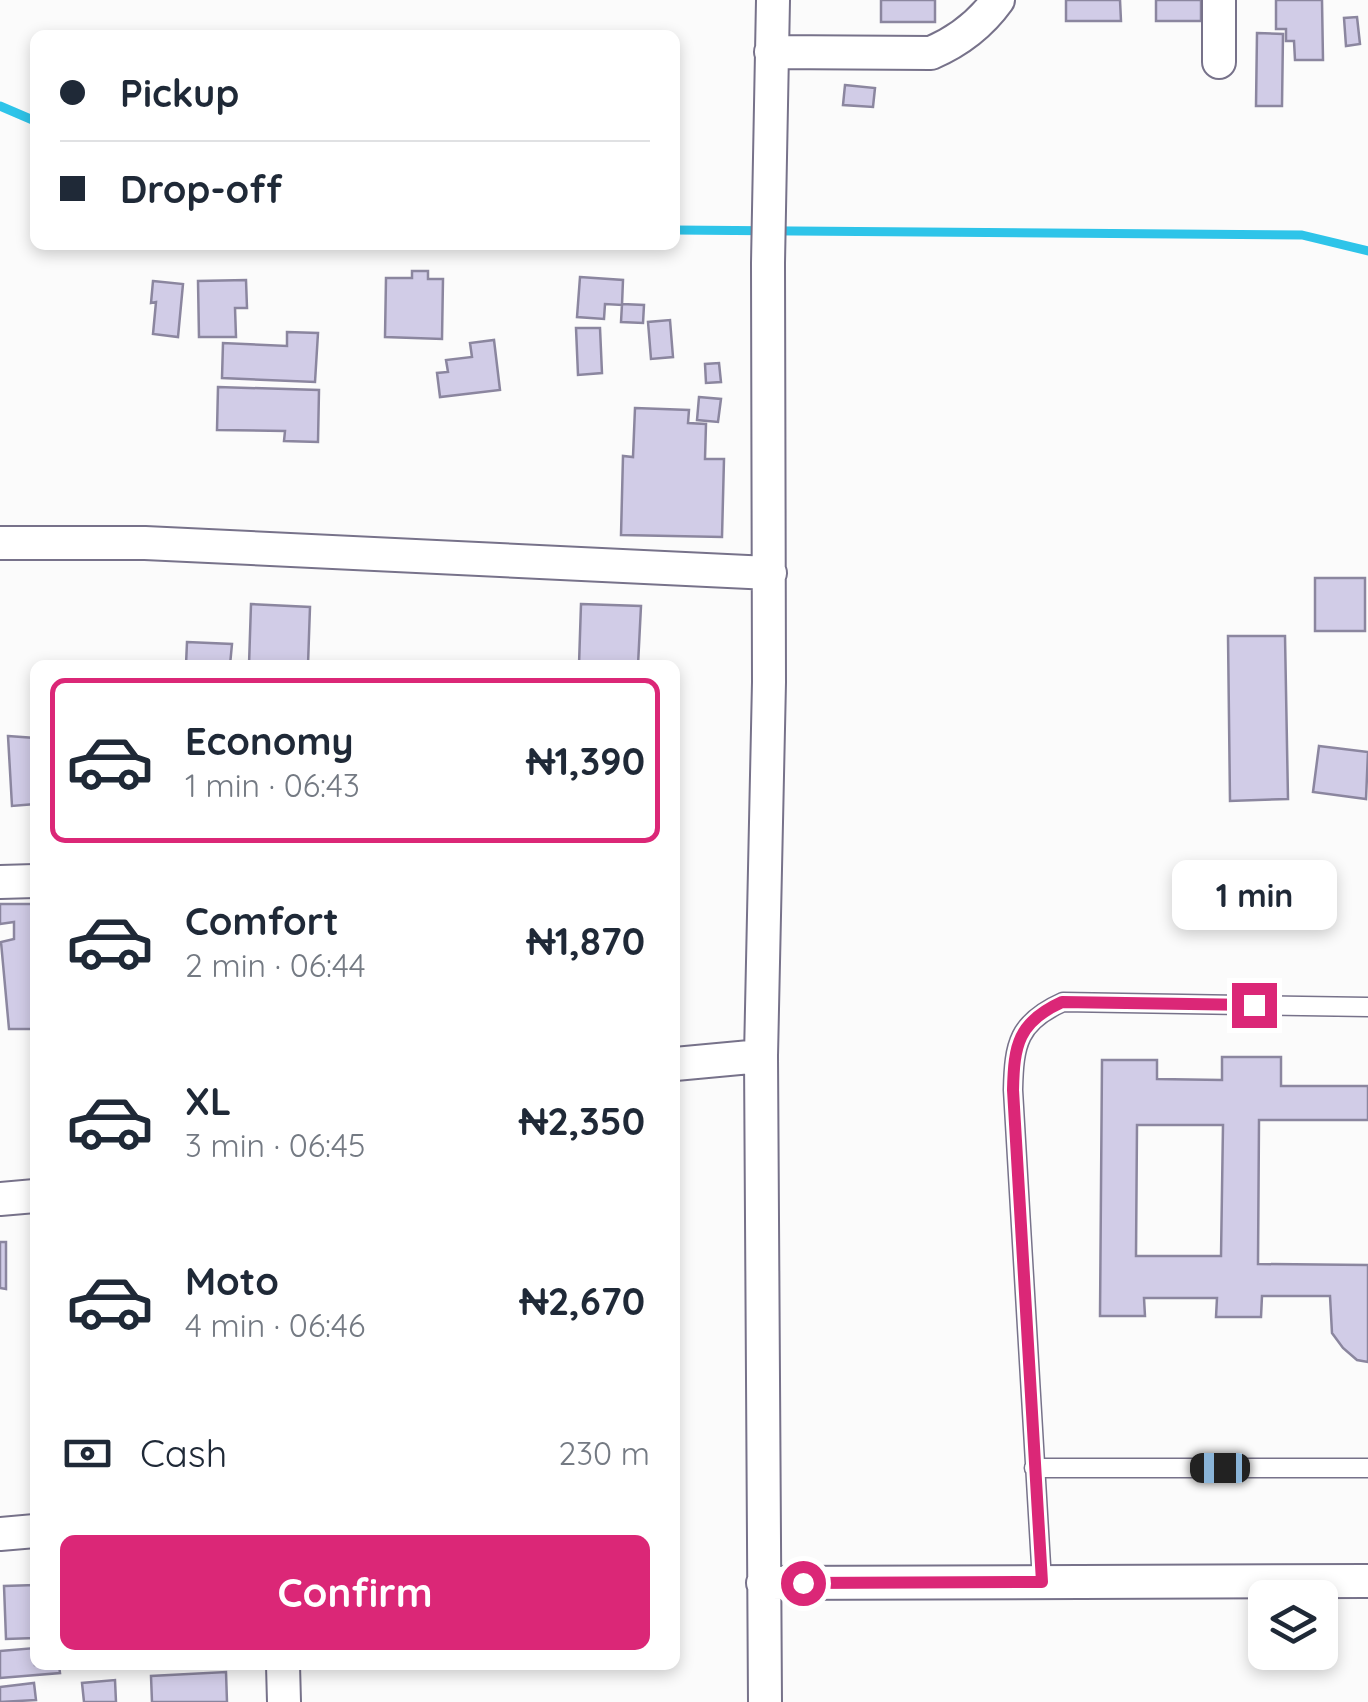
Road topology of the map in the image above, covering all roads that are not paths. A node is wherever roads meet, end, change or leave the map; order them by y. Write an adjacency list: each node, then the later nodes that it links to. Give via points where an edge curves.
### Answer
1 (772, 0): 5 (street)
2 (998, 0): 4 (street)
3 (1218, 0): 6 (street)
4 (971, 16): 5 (street, via 953,44 931,53)
5 (772, 52): 8 (street)
6 (1219, 62)
7 (0, 543): 8 (street, via 164,544)
8 (770, 573): 12 (street)
9 (30, 880): 10 (street)
10 (0, 882)
11 (1368, 1007): 16 (lane, via 1062,1002 1023,1030 1014,1053 1013,1090)
12 (761, 1056): 13 (street); 22 (street)
13 (680, 1064)
14 (30, 1196): 15 (street)
15 (0, 1199)
16 (1034, 1468): 17 (lane); 21 (lane)
17 (1368, 1468)
18 (30, 1531): 19 (street)
19 (0, 1534)
20 (1368, 1581): 21 (street)
21 (1042, 1582): 22 (street)
22 (763, 1583): 25 (street)
23 (284, 1670): 24 (street)
24 (284, 1702)
25 (765, 1702)

